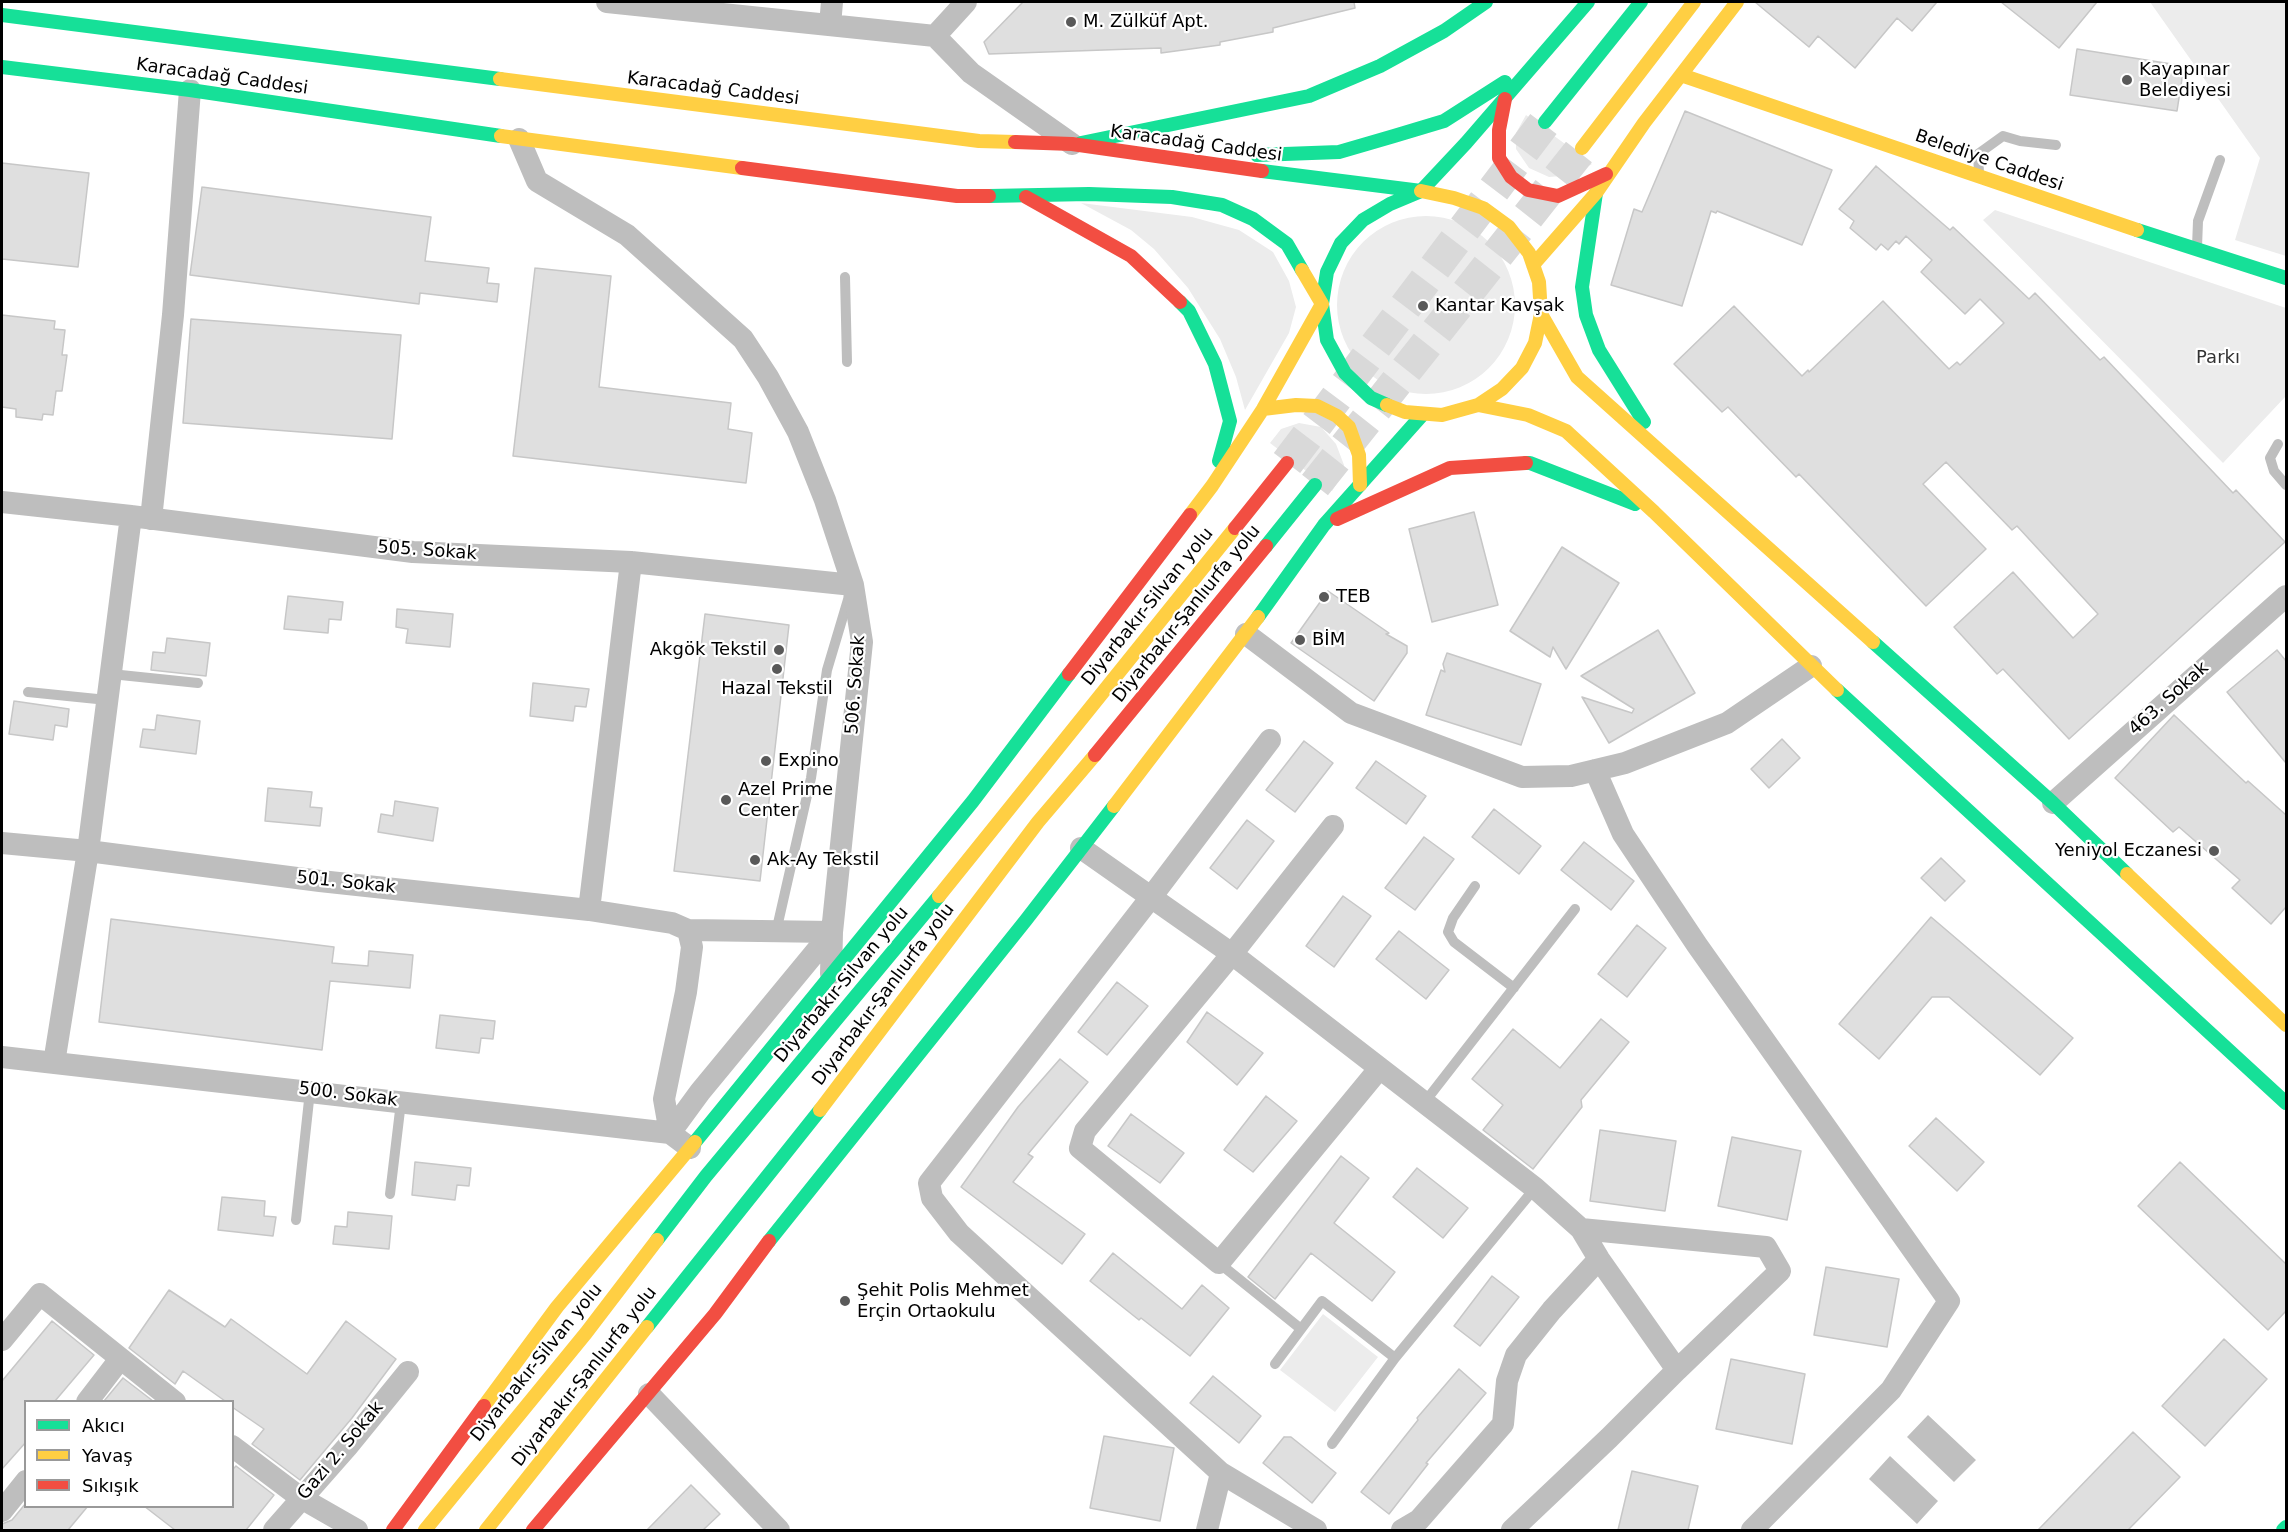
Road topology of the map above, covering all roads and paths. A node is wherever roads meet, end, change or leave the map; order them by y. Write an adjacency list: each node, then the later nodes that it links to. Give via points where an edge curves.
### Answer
1 (607, 2): 10 (street)
2 (832, 2): 12 (street)
3 (943, 2): 13 (street)
4 (966, 2): 13 (street)
5 (1486, 2): 21 (main road, via 1444,31 1380,66 1309,96)
6 (1588, 2): 14 (main road)
7 (1641, 2): 19 (main road)
8 (1694, 2): 23 (main road)
9 (1737, 2): 16 (main road)
10 (710, 7): 12 (street)
11 (2, 15): 21 (main road, Karacadağ Caddesi, via 979,141)
12 (830, 25): 13 (street)
13 (935, 36): 21 (street, via 971,72)
14 (1547, 51): 18 (main road); 25 (main road, via 1444,121 1339,152)
15 (2, 67): 17 (main road, Karacadağ Caddesi)
16 (1681, 75): 26 (main road); 27 (main road, Belediye Caddesi)
17 (190, 90): 20 (main road, Karacadağ Caddesi); 50 (street, via 173,315)
18 (1505, 99): 26 (main road, via 1499,158 1511,177 1528,190 1558,196); 28 (main road)
19 (1545, 122)
20 (519, 139): 30 (main road, Karacadağ Caddesi, via 957,196); 53 (street, 506. Sokak, via 537,181 627,235 743,339 798,432)
21 (1072, 144): 25 (main road, Karacadağ Caddesi)
22 (2056, 145): 27 (lane, via 2003,136 1978,154)
23 (1582, 147)
24 (2220, 160): 31 (lane, via 2198,221)
25 (1190, 162): 28 (main road, Karacadağ Caddesi)
26 (1610, 172): 29 (main road)
27 (1980, 176): 31 (main road, Belediye Caddesi)
28 (1421, 192): 32 (main road, Karacadağ Caddesi, via 1484,208 1509,227 1529,253); 35 (main road, via 1363,220 1341,243 1327,273)
29 (1596, 193): 32 (main road); 43 (main road, via 1582,287 1586,315 1599,351)
30 (1026, 197): 35 (main road, Karacadağ Caddesi, via 1101,194 1172,197 1222,205 1253,219 1287,244); 47 (main road, via 1131,256 1190,311 1215,364 1230,421)
31 (2196, 250): 34 (main road, Belediye Caddesi)
32 (1533, 265): 36 (main road, Karacadağ Caddesi, via 1539,282)
33 (845, 277): 37 (lane)
34 (2286, 278)
35 (1322, 304): 39 (main road); 40 (main road, via 1327,340 1345,373 1371,398 1406,412)
36 (1541, 314): 38 (main road, via 1535,343 1522,368 1502,390); 43 (main road, via 1577,377)
37 (847, 362)
38 (1478, 405): 40 (main road, via 1442,415); 49 (main road, via 1528,415 1566,431)
39 (1263, 410): 45 (main road, via 1317,406 1337,416 1349,427 1359,455); 47 (main road)
40 (1423, 414): 45 (main road)
41 (2278, 444): 46 (lane, via 2270,458 2274,471)
42 (1287, 463): 89 (main road, Diyarbakır-Silvan yolu, via 985,841)
43 (1677, 467): 63 (main road)
44 (1315, 485): 86 (main road, Diyarbakır-Şanlıurfa yolu, via 1038,822)
45 (1360, 485): 51 (main road)
46 (2286, 485)
47 (1212, 486): 76 (main road, via 973,801)
48 (2, 502): 50 (street, 505. Sokak)
49 (1654, 512): 51 (main road, via 1530,463 1449,468); 56 (main road)
50 (141, 518): 52 (street, 505. Sokak, via 412,552); 57 (street)
51 (1324, 525): 55 (main road)
52 (631, 562): 53 (street, 505. Sokak); 71 (street)
53 (853, 585): 73 (lane, via 827,669 811,778); 74 (street, 506. Sokak, via 862,642)
54 (2286, 596): 63 (street, 463. Sokak)
55 (1246, 634): 62 (street, via 1351,713 1522,777 1571,776); 66 (main road)
56 (1811, 666): 62 (street, via 1727,723 1625,764); 85 (main road)
57 (111, 674): 58 (lane); 60 (street)
58 (198, 683)
59 (28, 692): 60 (lane)
60 (107, 700): 67 (street)
61 (1270, 740): 69 (street)
62 (1595, 770): 130 (street, via 1623,834 1684,927 1949,1301 1891,1390)
63 (2053, 803): 78 (main road)
64 (1333, 826): 75 (street)
65 (2, 843): 67 (street, 501. Sokak)
66 (1081, 848): 69 (street); 107 (main road)
67 (88, 851): 71 (street, 501. Sokak); 80 (street)
68 (1475, 886): 77 (lane, via 1448,932 1454,942)
69 (1152, 896): 75 (street); 114 (street, via 929,1183 932,1198 959,1233)
70 (1575, 909): 77 (lane)
71 (589, 910): 72 (street, 501. Sokak, via 672,923)
72 (688, 930): 73 (street, 501. Sokak); 87 (street, via 692,947 686,992 664,1100)
73 (776, 932): 74 (street, 501. Sokak)
74 (832, 933): 76 (street, 506. Sokak); 87 (street)
75 (1232, 954): 81 (street); 96 (street, via 1085,1131 1080,1148)
76 (831, 974): 88 (main road)
77 (1514, 988): 84 (lane)
78 (2286, 1025)
79 (2, 1057): 80 (street, 500. Sokak)
80 (54, 1063): 82 (street, 500. Sokak)
81 (1379, 1069): 84 (street); 96 (street)
82 (310, 1090): 83 (street, 500. Sokak); 92 (lane)
83 (401, 1102): 87 (street, 500. Sokak); 91 (lane)
84 (1424, 1103): 90 (street)
85 (2286, 1103)
86 (821, 1108): 94 (main road); 123 (main road, Diyarbakır-Şanlıurfa yolu)
87 (670, 1133): 88 (street)
88 (690, 1148): 110 (main road, via 557,1307)
89 (706, 1176): 97 (main road); 122 (main road, Diyarbakır-Silvan yolu, via 586,1333)
90 (1535, 1188): 93 (street); 101 (lane)
91 (390, 1194)
92 (296, 1221)
93 (1581, 1229): 95 (street); 105 (street, via 1766,1247 1780,1271)
94 (738, 1236)
95 (1599, 1259): 105 (street); 128 (street, via 1516,1355 1506,1381 1503,1424 1419,1520)
96 (1219, 1263): 98 (lane)
97 (603, 1287)
98 (1301, 1329): 101 (lane, via 1322,1301); 104 (lane)
99 (2, 1340): 102 (street, via 40,1294)
100 (541, 1353): 110 (main road)
101 (1395, 1358): 111 (lane)
102 (120, 1359): 108 (street); 109 (street)
103 (655, 1364): 113 (main road)
104 (1275, 1364)
105 (1677, 1370): 129 (street)
106 (408, 1372): 116 (street, Gazi 2. Sokak)
107 (649, 1394): 113 (main road); 125 (street)
108 (88, 1400)
109 (174, 1400)
110 (464, 1434): 121 (main road)
111 (1332, 1444)
112 (234, 1448): 116 (street)
113 (590, 1463): 124 (main road)
114 (1221, 1473): 126 (street); 127 (street)
115 (24, 1483): 117 (street)
116 (301, 1498): 119 (street, Gazi 2. Sokak); 120 (street)
117 (2, 1511)
118 (2286, 1527): 131 (main road)
119 (274, 1530)
120 (357, 1530)
121 (393, 1530)
122 (425, 1530)
123 (486, 1530)
124 (533, 1530)
125 (779, 1530)
126 (1207, 1530)
127 (1316, 1530)
128 (1402, 1530)
129 (1512, 1530)
130 (1752, 1530)
131 (2283, 1530)

